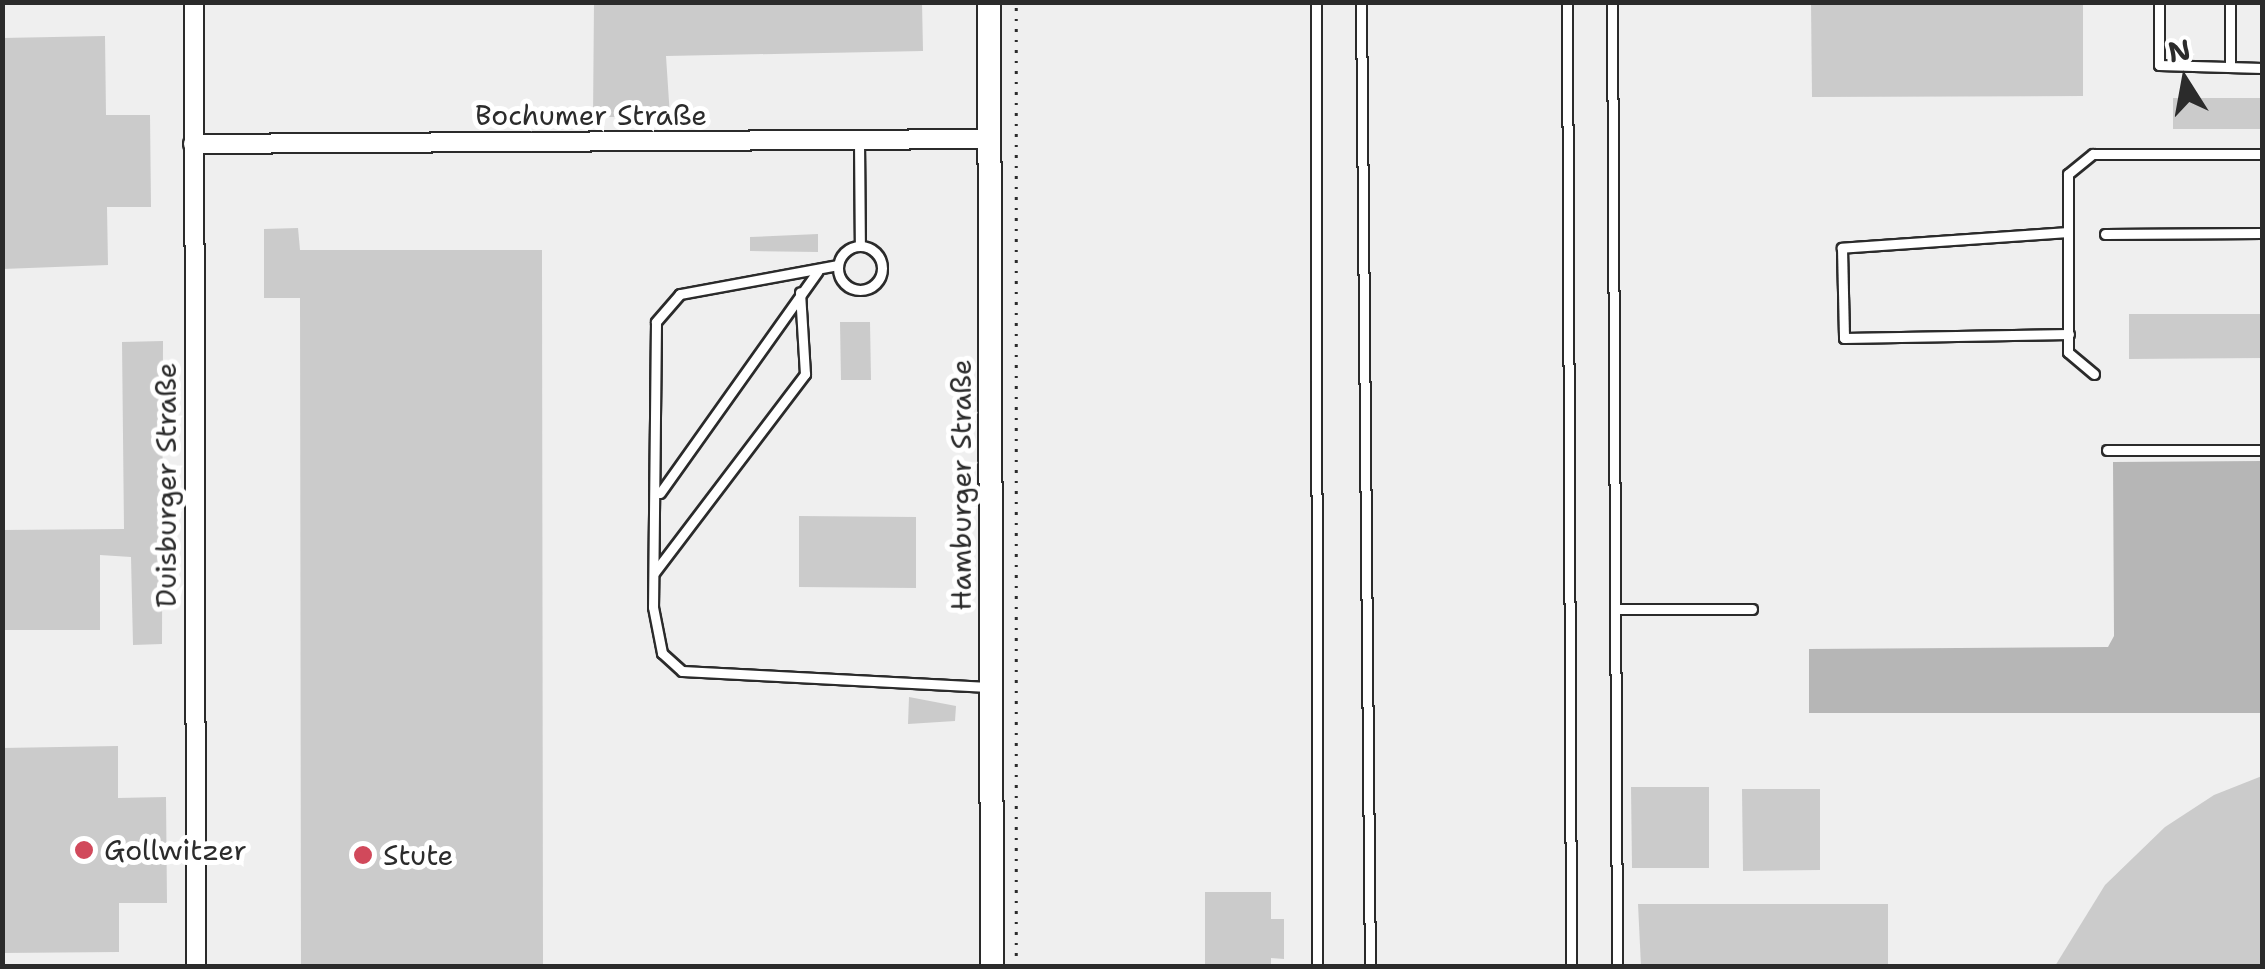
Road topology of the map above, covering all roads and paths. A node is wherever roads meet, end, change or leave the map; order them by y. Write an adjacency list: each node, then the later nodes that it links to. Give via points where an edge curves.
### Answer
1 (194, 2): 14 (street, Duisburger Straße)
2 (989, 2): 12 (street, Hamburger Straße)
3 (1016, 2): 34 (path)
4 (1316, 2): 35 (lane)
5 (1362, 2): 36 (lane)
6 (1567, 2): 37 (lane)
7 (1612, 2): 29 (lane)
8 (2159, 2): 10 (lane, via 2159,65)
9 (2230, 2): 10 (lane)
10 (2230, 67): 11 (lane)
11 (2262, 68)
12 (989, 140): 13 (street, Bochumer Straße); 31 (street, Hamburger Straße)
13 (860, 141): 14 (street, Bochumer Straße); 19 (lane)
14 (193, 144): 32 (street, Duisburger Straße)
15 (2262, 154): 16 (lane, via 2093,154 2068,174)
16 (2068, 232): 23 (lane); 23 (lane, via 1842,248 1844,338)
17 (2262, 233): 18 (lane)
18 (2105, 234)
19 (860, 246): 20 (lane); 20 (lane, via 882,266 874,284 854,290)
20 (838, 266): 21 (lane)
21 (818, 271): 22 (lane); 27 (lane, via 680,294 656,322)
22 (800, 292): 27 (lane); 28 (lane, via 805,374)
23 (2068, 334): 24 (lane, via 2068,352)
24 (2094, 374)
25 (2107, 450): 26 (lane)
26 (2262, 450)
27 (660, 494): 28 (lane)
28 (654, 573): 31 (lane, via 662,653 682,671)
29 (1614, 609): 30 (lane); 38 (lane)
30 (1752, 609)
31 (992, 687): 33 (street, Hamburger Straße)
32 (196, 966)
33 (992, 966)
34 (1016, 966)
35 (1317, 966)
36 (1370, 966)
37 (1570, 966)
38 (1617, 966)

